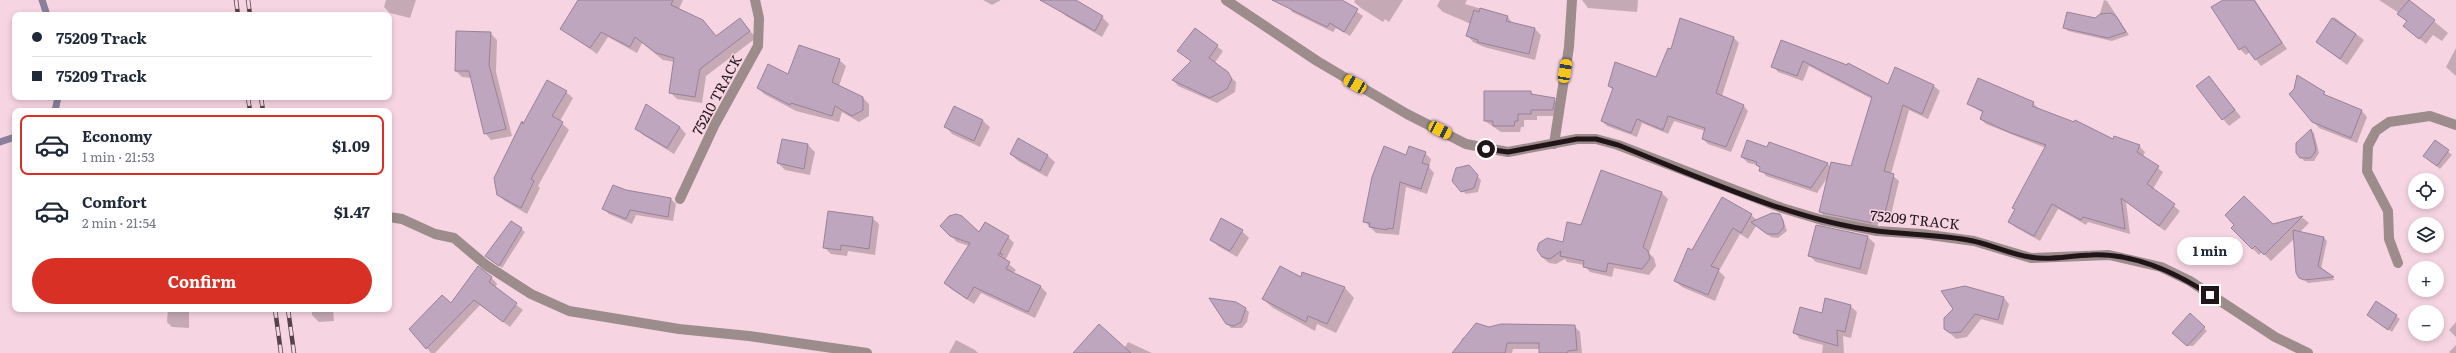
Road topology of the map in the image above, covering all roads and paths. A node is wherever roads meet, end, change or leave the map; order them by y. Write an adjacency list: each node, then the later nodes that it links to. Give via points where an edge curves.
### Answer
1 (755, 0): 6 (street, 75210 TRACK, via 759,18 758,46 715,124)
2 (1226, 0): 5 (street, 75209 TRACK, via 1317,61 1407,114 1466,144 1508,152)
3 (1572, 0): 5 (street, via 1569,47)
4 (2456, 125): 8 (street, via 2430,116 2389,122 2376,131 2368,146 2367,171 2388,211 2389,239)
5 (1554, 144): 10 (street, 75209 TRACK, via 1577,139 1596,139 1618,145 1782,208 1822,220 1877,231 1974,241 2031,258 2064,258 2091,254 2131,258 2161,267 2190,281 2249,322)
6 (680, 199)
7 (392, 217): 9 (street, via 402,219 435,234 454,238 486,265 531,294 569,311 678,330 749,336)
8 (2398, 262)
9 (867, 353)
10 (2308, 353)

